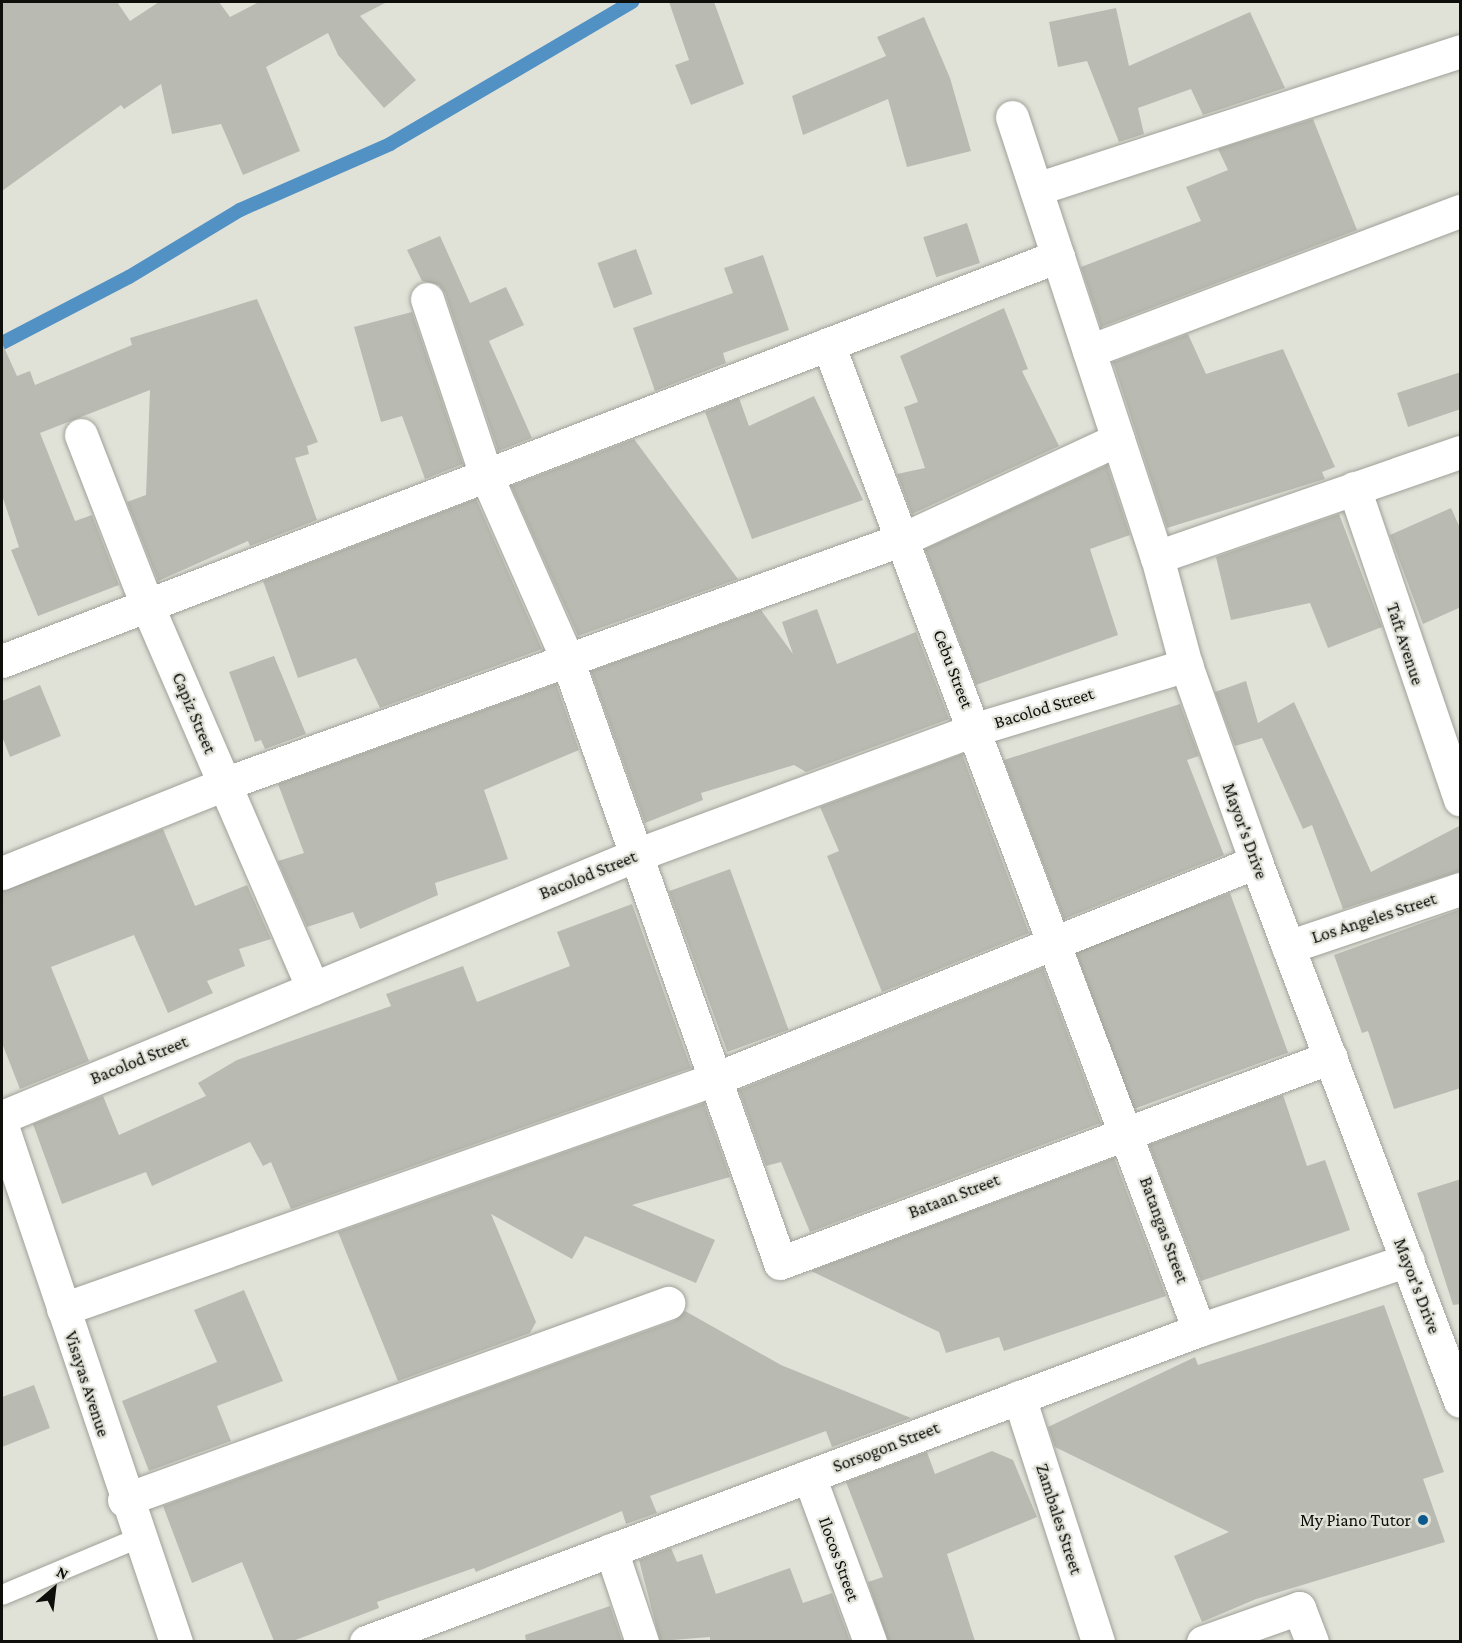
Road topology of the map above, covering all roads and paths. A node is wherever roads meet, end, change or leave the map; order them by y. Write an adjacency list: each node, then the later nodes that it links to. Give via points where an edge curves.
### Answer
1 (1461, 51): 3 (street)
2 (1012, 117): 3 (street, Mayor's Drive)
3 (1036, 189): 5 (street, Mayor's Drive)
4 (1461, 211): 8 (street)
5 (1058, 256): 7 (street); 8 (street, Mayor's Drive)
6 (427, 299): 12 (street)
7 (828, 344): 12 (street); 14 (street, Cebu Street)
8 (1089, 351): 10 (street, Mayor's Drive)
9 (81, 435): 16 (street, Capiz Street)
10 (1118, 439): 14 (street); 15 (street, Mayor's Drive)
11 (1461, 452): 13 (street)
12 (486, 475): 16 (street); 17 (street)
13 (1354, 488): 15 (street); 22 (street, Taft Avenue)
14 (903, 539): 17 (street); 20 (street, Cebu Street)
15 (1157, 557): 19 (street, Mayor's Drive)
16 (147, 605): 18 (street); 21 (street, Capiz Street)
17 (567, 659): 21 (street); 23 (street)
18 (2, 661)
19 (1186, 665): 20 (street, Bacolod Street); 24 (street, Mayor's Drive)
20 (976, 729): 23 (street, Bacolod Street); 27 (street, Cebu Street)
21 (224, 784): 25 (street); 29 (street, Capiz Street)
22 (1461, 799)
23 (636, 855): 29 (street, Bacolod Street); 31 (street)
24 (1256, 862): 27 (street); 28 (street, Mayor's Drive)
25 (2, 873)
26 (1461, 889): 28 (street, Los Angeles Street)
27 (1056, 941): 31 (street); 34 (street, Cebu Street)
28 (1288, 947): 30 (street, Mayor's Drive)
29 (313, 989): 32 (street, Bacolod Street)
30 (1331, 1057): 34 (street, Bataan Street); 35 (street, Mayor's Drive)
31 (716, 1079): 34 (street, Bataan Street, via 780,1263); 37 (street)
32 (2, 1117)
33 (2, 1126): 37 (street, Visayas Avenue)
34 (1128, 1130): 38 (street, Batangas Street)
35 (1408, 1260): 38 (street, Sorsogon Street); 40 (street, Mayor's Drive)
36 (668, 1303): 42 (street)
37 (63, 1309): 42 (street, Visayas Avenue)
38 (1199, 1330): 39 (street, Sorsogon Street)
39 (1019, 1397): 41 (street, Sorsogon Street); 51 (street, Zambales Street)
40 (1461, 1401)
41 (809, 1476): 44 (street, Sorsogon Street); 50 (street, Ilocos Street)
42 (124, 1500): 43 (street, Visayas Avenue)
43 (138, 1538): 45 (lane); 47 (street, Visayas Avenue)
44 (611, 1550): 46 (street, Sorsogon Street); 49 (street)
45 (2, 1595)
46 (420, 1632): 48 (street, Sorsogon Street)
47 (176, 1641)
48 (366, 1641)
49 (642, 1641)
50 (870, 1641)
51 (1098, 1641)
52 (1203, 1641): 53 (street, via 1299,1608)
53 (1312, 1641)

